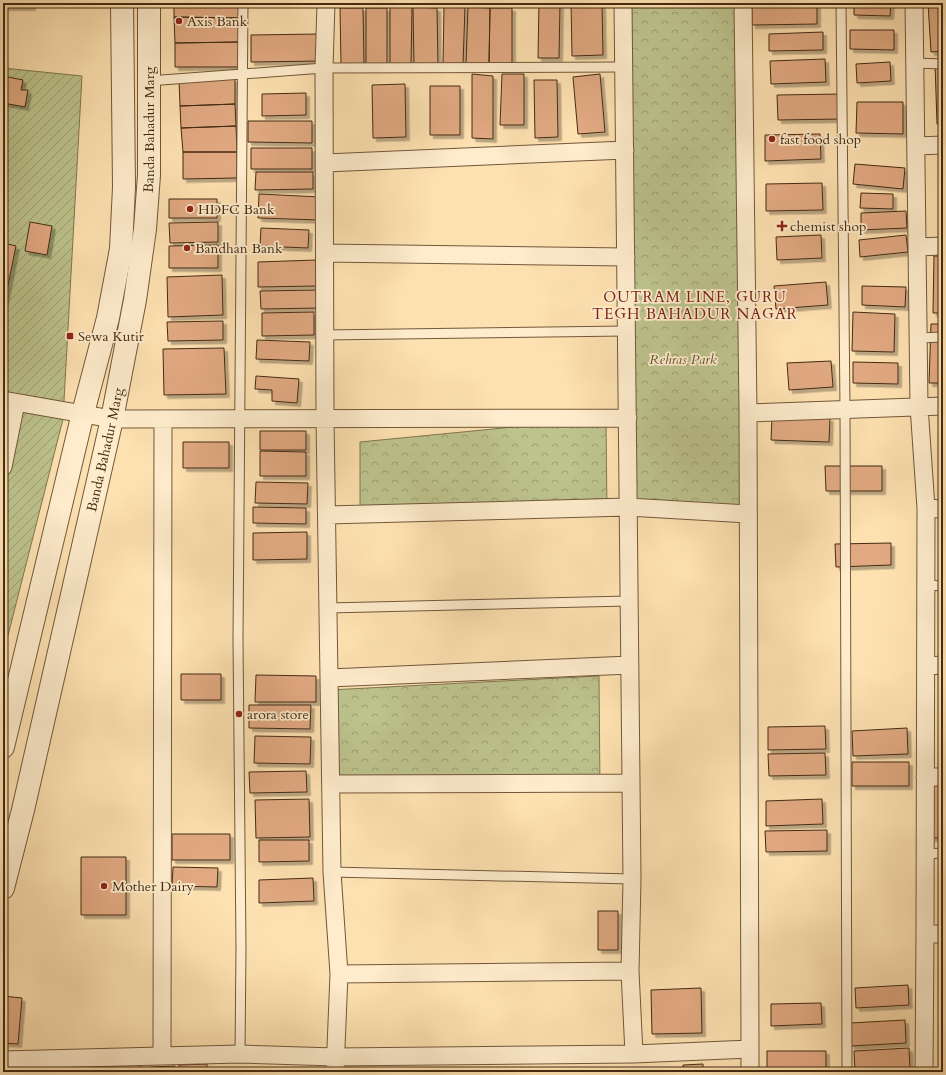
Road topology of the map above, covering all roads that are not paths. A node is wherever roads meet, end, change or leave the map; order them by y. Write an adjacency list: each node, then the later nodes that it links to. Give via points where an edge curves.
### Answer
1 (122, 3): 31 (street, Banda Bahadur Marg, via 124,187 121,249 108,318)
2 (148, 3): 14 (street, Banda Bahadur Marg)
3 (243, 3): 13 (lane)
4 (326, 3): 12 (street)
5 (623, 3): 11 (street)
6 (743, 3): 32 (street)
7 (841, 3): 30 (lane)
8 (914, 3): 9 (street)
9 (915, 63): 10 (lane); 16 (street)
10 (943, 64)
11 (624, 67): 12 (lane); 17 (street)
12 (324, 68): 13 (lane); 18 (street)
13 (244, 73): 14 (lane); 37 (lane)
14 (148, 81): 34 (street, Banda Bahadur Marg, via 145,229 135,300)
15 (943, 145): 16 (street)
16 (916, 146): 20 (street)
17 (625, 150): 18 (street); 22 (street)
18 (325, 163): 21 (street)
19 (943, 246): 20 (street)
20 (917, 247): 26 (street)
21 (325, 253): 22 (street); 24 (street)
22 (626, 257): 23 (street)
23 (626, 331): 24 (lane); 33 (street)
24 (325, 335): 35 (street)
25 (943, 337): 26 (lane)
26 (918, 338): 28 (street)
27 (9, 402): 31 (street); 38 (street)
28 (918, 406): 29 (street); 30 (street); 40 (street)
29 (943, 406)
30 (845, 409): 32 (street); 73 (lane)
31 (83, 413): 34 (street); 52 (street, Banda Bahadur Marg)
32 (748, 413): 42 (street)
33 (628, 418): 35 (street); 39 (street)
34 (112, 419): 36 (street); 61 (street, Banda Bahadur Marg)
35 (325, 419): 37 (street); 43 (street)
36 (163, 420): 37 (street); 69 (street)
37 (241, 420): 67 (lane, via 238,640)
38 (3, 467)
39 (628, 507): 42 (street); 43 (street); 46 (street)
40 (926, 508): 41 (street); 44 (street)
41 (943, 508)
42 (748, 514): 66 (street)
43 (326, 515): 47 (street)
44 (926, 585): 45 (lane); 50 (street)
45 (943, 586)
46 (629, 601): 47 (lane); 48 (street)
47 (328, 608): 51 (street)
48 (630, 665): 51 (street); 55 (street)
49 (943, 665): 50 (street)
50 (926, 666): 53 (street)
51 (329, 678): 56 (street)
52 (3, 747)
53 (925, 777): 54 (street); 58 (street)
54 (943, 777)
55 (631, 783): 56 (street); 60 (street)
56 (331, 784): 59 (street)
57 (943, 853): 58 (lane)
58 (925, 854): 62 (street)
59 (332, 872): 60 (lane); 65 (street)
60 (632, 878): 64 (street)
61 (3, 888)
62 (925, 934): 63 (street); 74 (street)
63 (943, 934)
64 (630, 971): 65 (street); 68 (street)
65 (339, 974): 71 (street)
66 (750, 1050): 68 (street); 72 (street)
67 (240, 1054): 69 (street); 71 (street)
68 (634, 1054): 71 (street)
69 (162, 1056): 70 (street)
70 (3, 1060)
71 (335, 1065)
72 (750, 1072)
73 (847, 1072)
74 (924, 1072)

